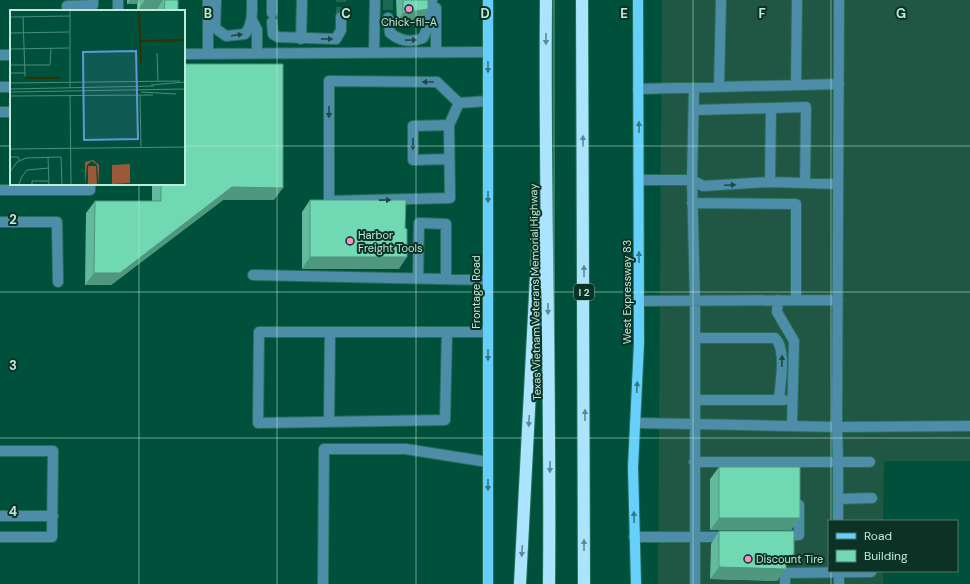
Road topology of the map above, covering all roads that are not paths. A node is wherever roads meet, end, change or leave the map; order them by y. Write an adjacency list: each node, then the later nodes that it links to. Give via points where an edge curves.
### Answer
1 (93, 0): 17 (lane, via 93,5)
2 (208, 0): 27 (lane)
3 (216, 0): 20 (lane, one-way to 20, via 215,28 220,33 226,36 245,34)
4 (252, 0): 20 (lane)
5 (272, 0): 21 (lane, via 273,34 278,37)
6 (302, 0): 21 (lane)
7 (375, 0): 22 (lane)
8 (432, 0): 19 (lane, one-way to 8, via 390,33 398,40 416,41 423,38 428,29)
9 (436, 0): 23 (lane)
10 (488, 0): 24 (main road, Frontage Road)
11 (546, 0): 35 (highway, Texas Vietnam Veterans Memorial Highway, one-way to 35)
12 (582, 0): 91 (highway, I 2, one-way to 12)
13 (638, 0): 32 (main road, West Expressway 83)
14 (721, 0): 30 (lane)
15 (797, 0): 29 (lane)
16 (839, 0): 28 (lane)
17 (67, 6)
18 (341, 17): 21 (lane, one-way to 18, via 336,39 341,30)
19 (388, 18)
20 (252, 20): 25 (lane, via 257,30)
21 (301, 39)
22 (374, 52): 23 (lane); 25 (lane)
23 (436, 52): 24 (lane)
24 (488, 52): 33 (main road, Frontage Road, one-way to 33)
25 (257, 53): 27 (lane)
26 (185, 54): 27 (lane)
27 (208, 54)
28 (839, 84): 29 (lane); 44 (lane)
29 (796, 85): 30 (lane)
30 (719, 87): 31 (lane)
31 (694, 88): 32 (lane); 37 (lane)
32 (638, 89): 40 (main road, West Expressway 83, one-way to 32)
33 (488, 101): 34 (lane); 53 (main road, Frontage Road, one-way to 53)
34 (459, 102): 38 (lane); 39 (lane, one-way to 39, via 437,82 329,81 329,201 450,198)
35 (545, 102): 94 (highway, one-way to 94); 95 (highway, Texas Vietnam Veterans Memorial Highway, one-way to 95, via 550,459)
36 (771, 108): 37 (lane); 42 (lane); 43 (lane, via 806,107)
37 (694, 110): 41 (lane)
38 (449, 125): 39 (lane); 39 (lane, one-way to 39, via 414,126 413,160)
39 (450, 159)
40 (639, 180): 41 (lane); 58 (main road, West Expressway 83, one-way to 40)
41 (692, 180): 42 (lane, one-way to 42, via 703,186); 48 (lane)
42 (770, 182): 43 (lane)
43 (805, 183): 44 (lane)
44 (838, 184): 57 (lane)
45 (90, 185): 46 (lane, via 90,190)
46 (47, 187): 47 (lane)
47 (0, 190)
48 (692, 203): 56 (lane, via 796,204); 59 (lane)
49 (0, 222): 54 (lane, via 57,222)
50 (252, 275): 51 (lane)
51 (418, 278): 52 (lane); 52 (lane, via 419,223 446,224)
52 (446, 279): 53 (lane)
53 (488, 280): 62 (main road, Frontage Road)
54 (58, 282)
55 (778, 300): 56 (lane); 59 (lane); 66 (lane, via 777,312 794,340)
56 (796, 300): 57 (lane)
57 (838, 300): 72 (lane)
58 (639, 301): 59 (lane); 68 (main road, West Expressway 83, one-way to 58)
59 (695, 301): 63 (lane)
60 (330, 332): 61 (lane); 67 (lane); 67 (lane, via 259,332 258,423)
61 (447, 332): 62 (lane); 67 (lane, via 445,420)
62 (488, 332): 74 (main road, Frontage Road, one-way to 74)
63 (695, 338): 64 (lane); 65 (lane, one-way to 63, via 782,352 775,338)
64 (695, 400): 65 (lane); 69 (lane)
65 (779, 400): 66 (lane)
66 (792, 400): 70 (lane)
67 (329, 422)
68 (635, 423): 69 (lane); 85 (main road, West Expressway 83, one-way to 68)
69 (695, 424): 70 (lane); 75 (lane)
70 (792, 426): 72 (lane)
71 (970, 426): 72 (lane)
72 (838, 427): 76 (lane)
73 (0, 451): 82 (lane, via 53,451)
74 (488, 462): 92 (lane, via 406,449 324,449); 93 (main road, Frontage Road, one-way to 93)
75 (694, 462): 76 (lane, via 799,466); 86 (lane)
76 (838, 462): 77 (lane); 80 (lane)
77 (870, 462)
78 (799, 491): 88 (lane, via 799,535)
79 (872, 498): 80 (lane)
80 (838, 499): 83 (lane)
81 (0, 516): 82 (lane)
82 (52, 516): 84 (lane, via 52,537)
83 (838, 520)
84 (0, 537)
85 (634, 537): 86 (lane); 96 (main road, West Expressway 83)
86 (694, 537): 87 (lane); 97 (lane)
87 (742, 537)
88 (773, 537)
89 (839, 572): 90 (lane); 98 (lane, via 785,573); 99 (lane)
90 (871, 572)
91 (584, 582)
92 (323, 584)
93 (488, 584)
94 (520, 584)
95 (549, 584)
96 (636, 584)
97 (695, 584)
98 (785, 584)
99 (839, 584)

